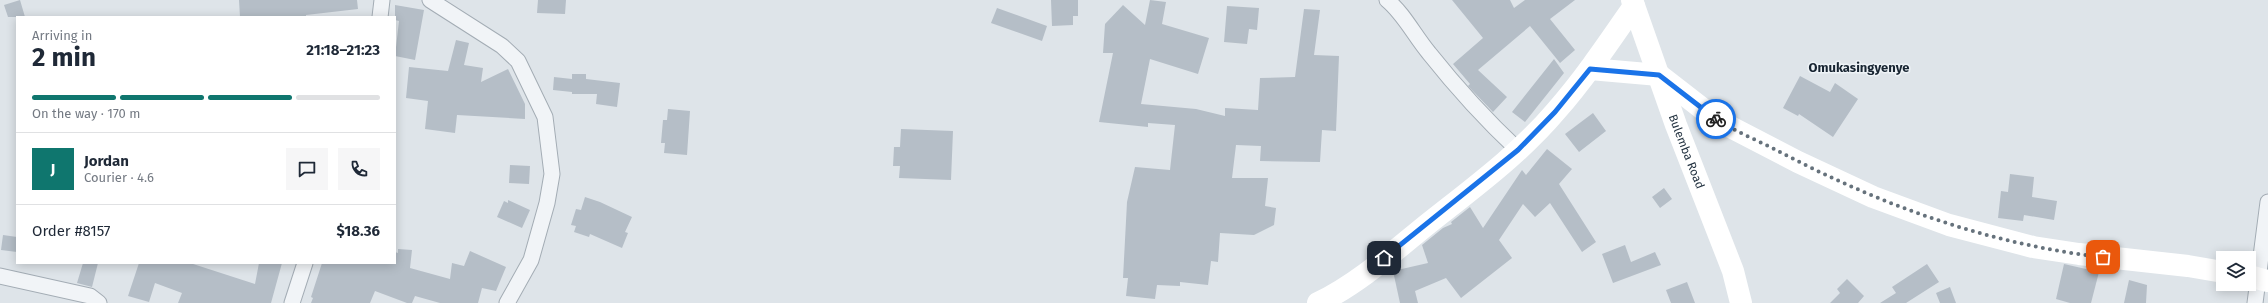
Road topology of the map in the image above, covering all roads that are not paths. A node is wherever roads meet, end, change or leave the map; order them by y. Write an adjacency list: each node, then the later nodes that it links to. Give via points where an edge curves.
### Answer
1 (382, 0): 5 (street)
2 (430, 0): 16 (street, via 502,46 518,61 545,117 552,174 547,203 531,260)
3 (1387, 0): 8 (street, via 1478,112)
4 (1633, 3): 6 (street); 7 (street, Bulemba Road)
5 (380, 16)
6 (1590, 69): 7 (street); 8 (street, via 1555,112)
7 (1659, 75): 11 (street, via 1717,120 1873,196 1949,224 2033,247); 18 (street, Bulemba Road, via 1733,271)
8 (1518, 150): 17 (street, via 1408,240 1335,295)
9 (2268, 202): 13 (street)
10 (305, 264): 15 (street)
11 (2216, 271)
12 (0, 276): 14 (street, via 90,296)
13 (2259, 278): 19 (street)
14 (99, 303)
15 (292, 303)
16 (507, 303)
17 (1318, 303)
18 (1741, 303)
19 (2255, 303)

